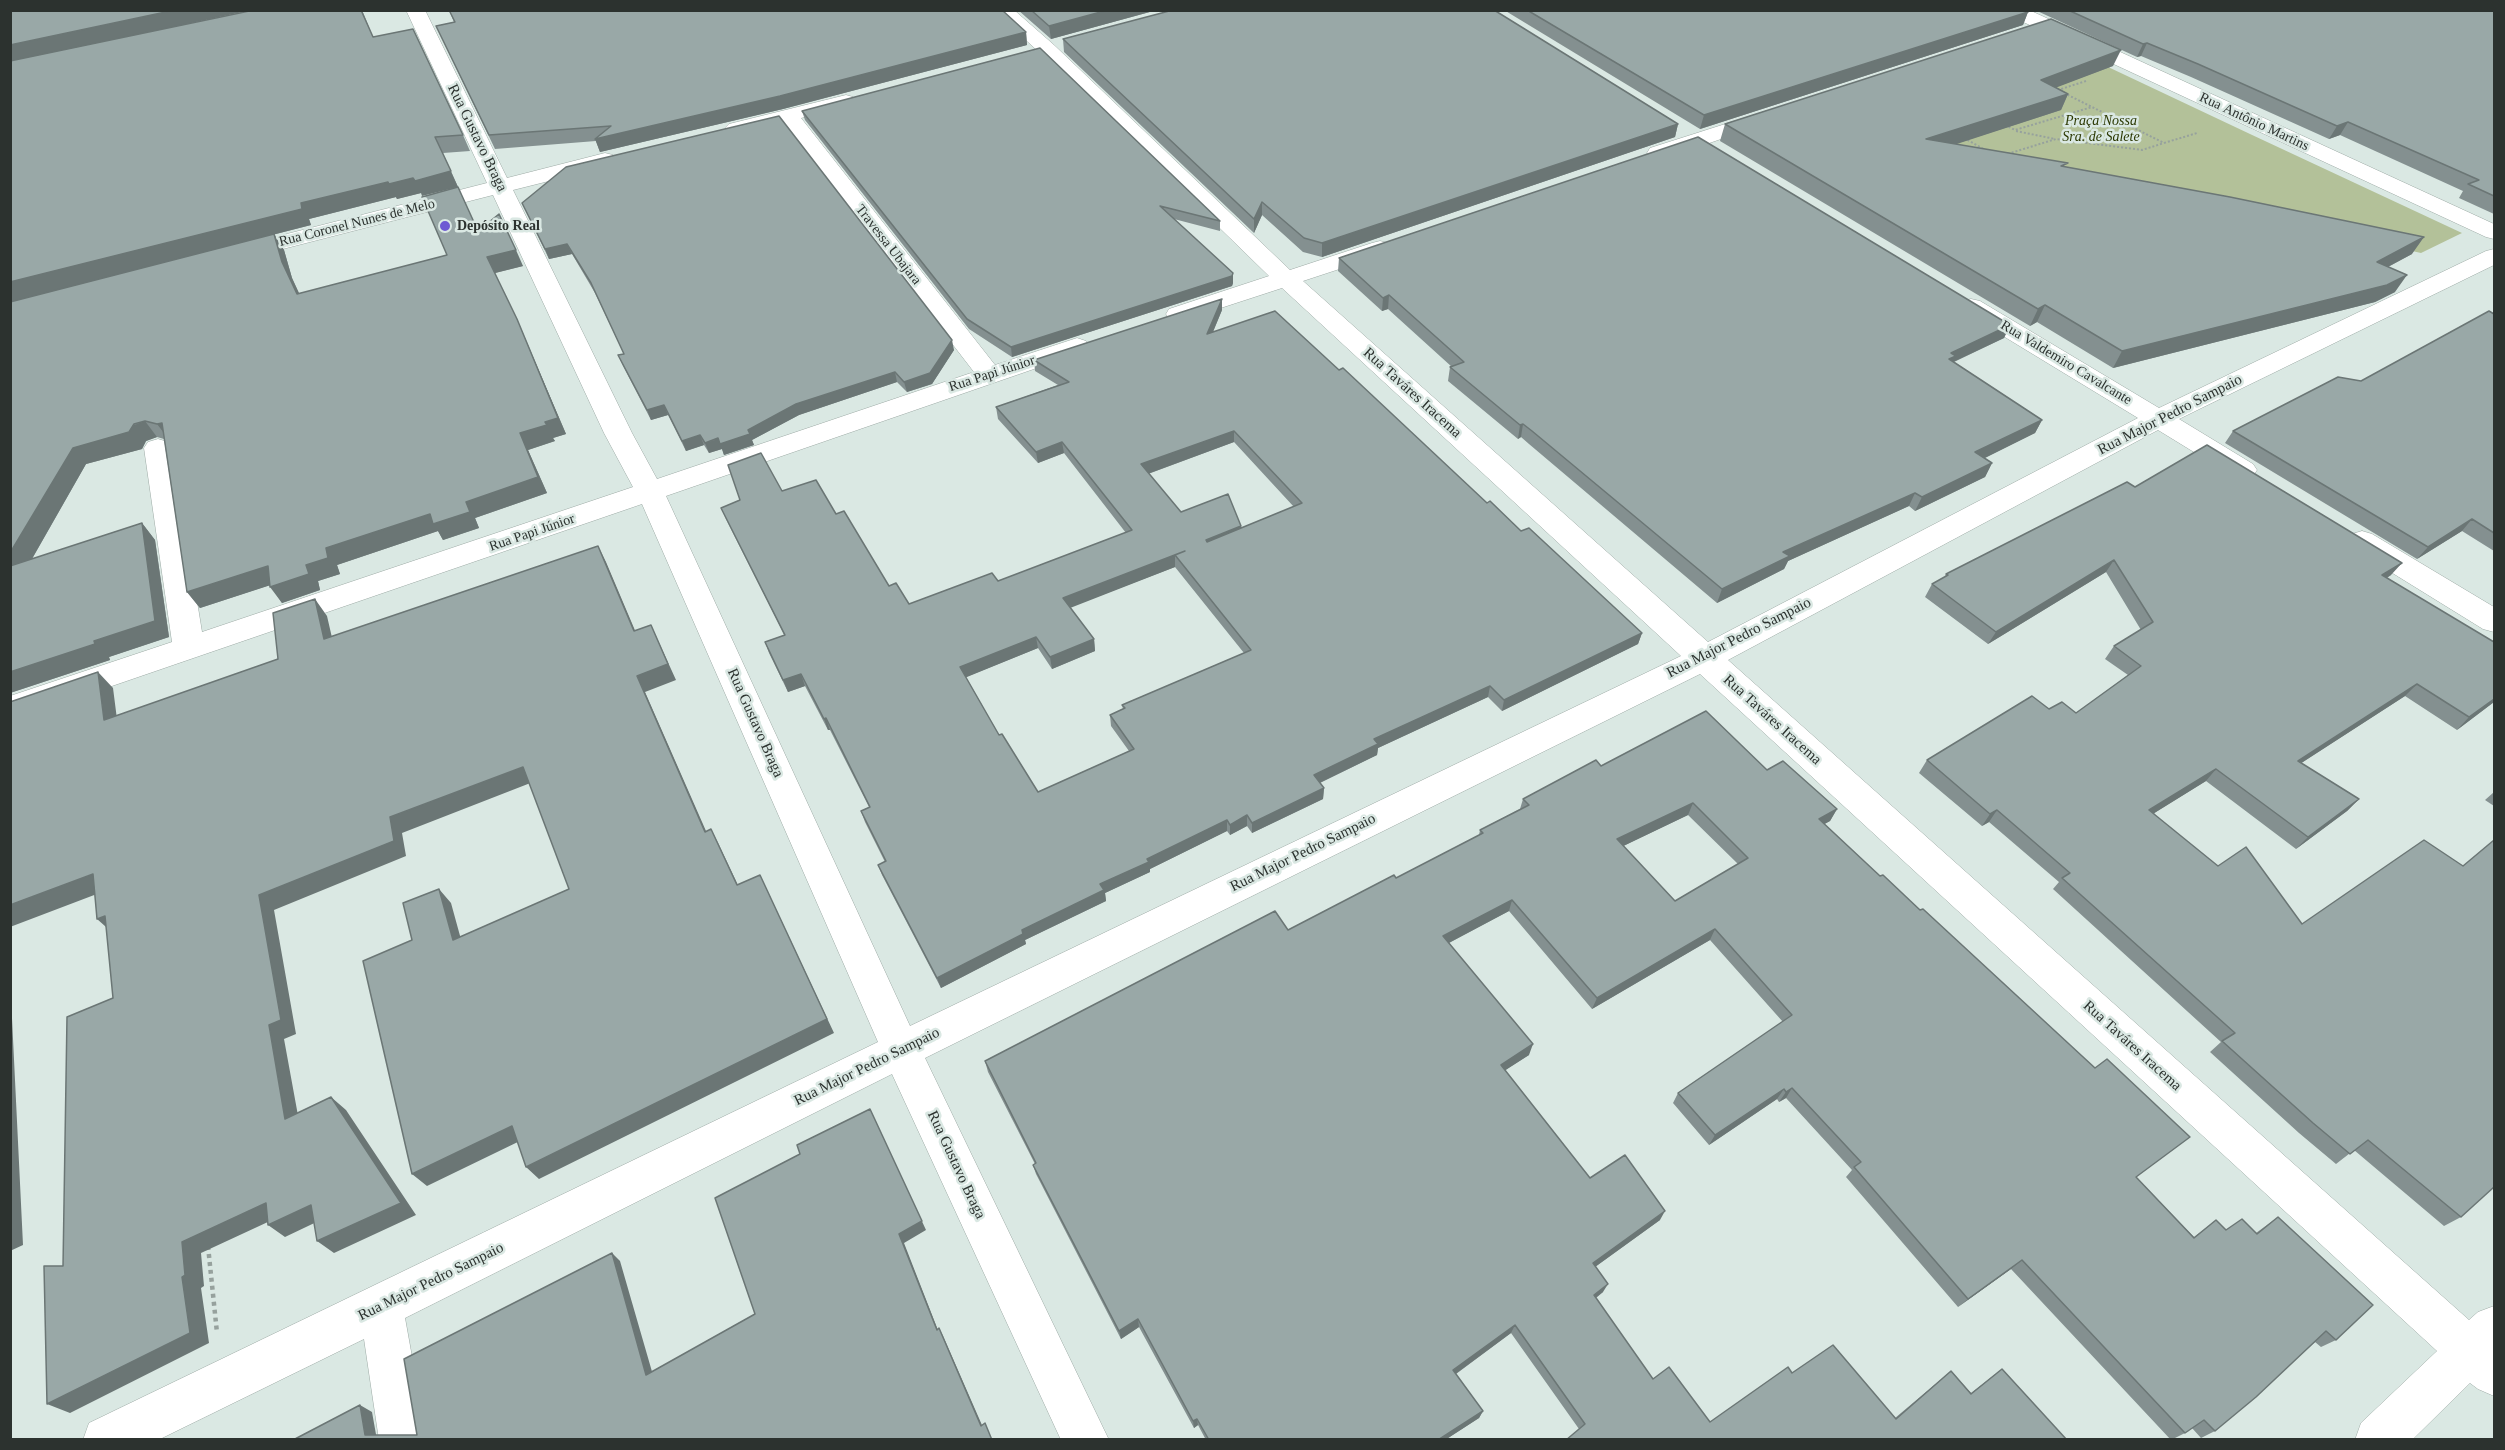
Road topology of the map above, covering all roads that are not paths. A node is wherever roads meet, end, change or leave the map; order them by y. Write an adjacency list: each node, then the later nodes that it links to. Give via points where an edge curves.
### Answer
1 (415, 10): 15 (street, Rua Gustavo Braga)
2 (2013, 10): 4 (street, Rua Antônio Martins)
3 (1002, 11): 20 (street, Rua Taváres Iracema, via 1047,49)
4 (2044, 26): 5 (street); 16 (street, Rua Antônio Martins)
5 (2022, 33)
6 (867, 96): 8 (street)
7 (1787, 110): 11 (street)
8 (788, 116): 10 (street); 24 (street, Travessa Ubajara)
9 (1667, 121): 11 (street)
10 (719, 133)
11 (1697, 139): 13 (street); 14 (street)
12 (627, 155): 15 (street, Rua Coronel Nunes de Melo)
13 (1642, 158)
14 (1728, 158)
15 (500, 186): 19 (street, Rua Coronel Nunes de Melo); 28 (street, Rua Gustavo Braga, via 618,433)
16 (2494, 232)
17 (1397, 242): 20 (street)
18 (2494, 256): 25 (street, Rua Major Pedro Sampaio)
19 (217, 259)
20 (1286, 279): 22 (street); 32 (street, Rua Taváres Iracema)
21 (1953, 295): 25 (street, Rua Valdemiro Cavalcante)
22 (1154, 322)
23 (1099, 339): 24 (street, Rua Papi Júnior)
24 (989, 375): 28 (street, Rua Papi Júnior)
25 (2158, 419): 27 (street, Rua Valdemiro Cavalcante); 32 (street, Rua Major Pedro Sampaio)
26 (158, 448): 31 (street)
27 (2260, 480)
28 (651, 493): 31 (street, Rua Papi Júnior); 34 (street, Rua Gustavo Braga)
29 (2342, 529): 30 (street)
30 (2494, 621)
31 (189, 649): 33 (street, Rua Papi Júnior)
32 (1704, 658): 34 (street, Rua Major Pedro Sampaio); 36 (street, Rua Taváres Iracema)
33 (10, 709)
34 (901, 1050): 35 (street, Rua Major Pedro Sampaio); 39 (street, Rua Gustavo Braga)
35 (381, 1307): 37 (street, Rua Major Pedro Sampaio); 38 (street)
36 (2486, 1351): 40 (street)
37 (106, 1440)
38 (403, 1440)
39 (1086, 1440)
40 (2378, 1440)

